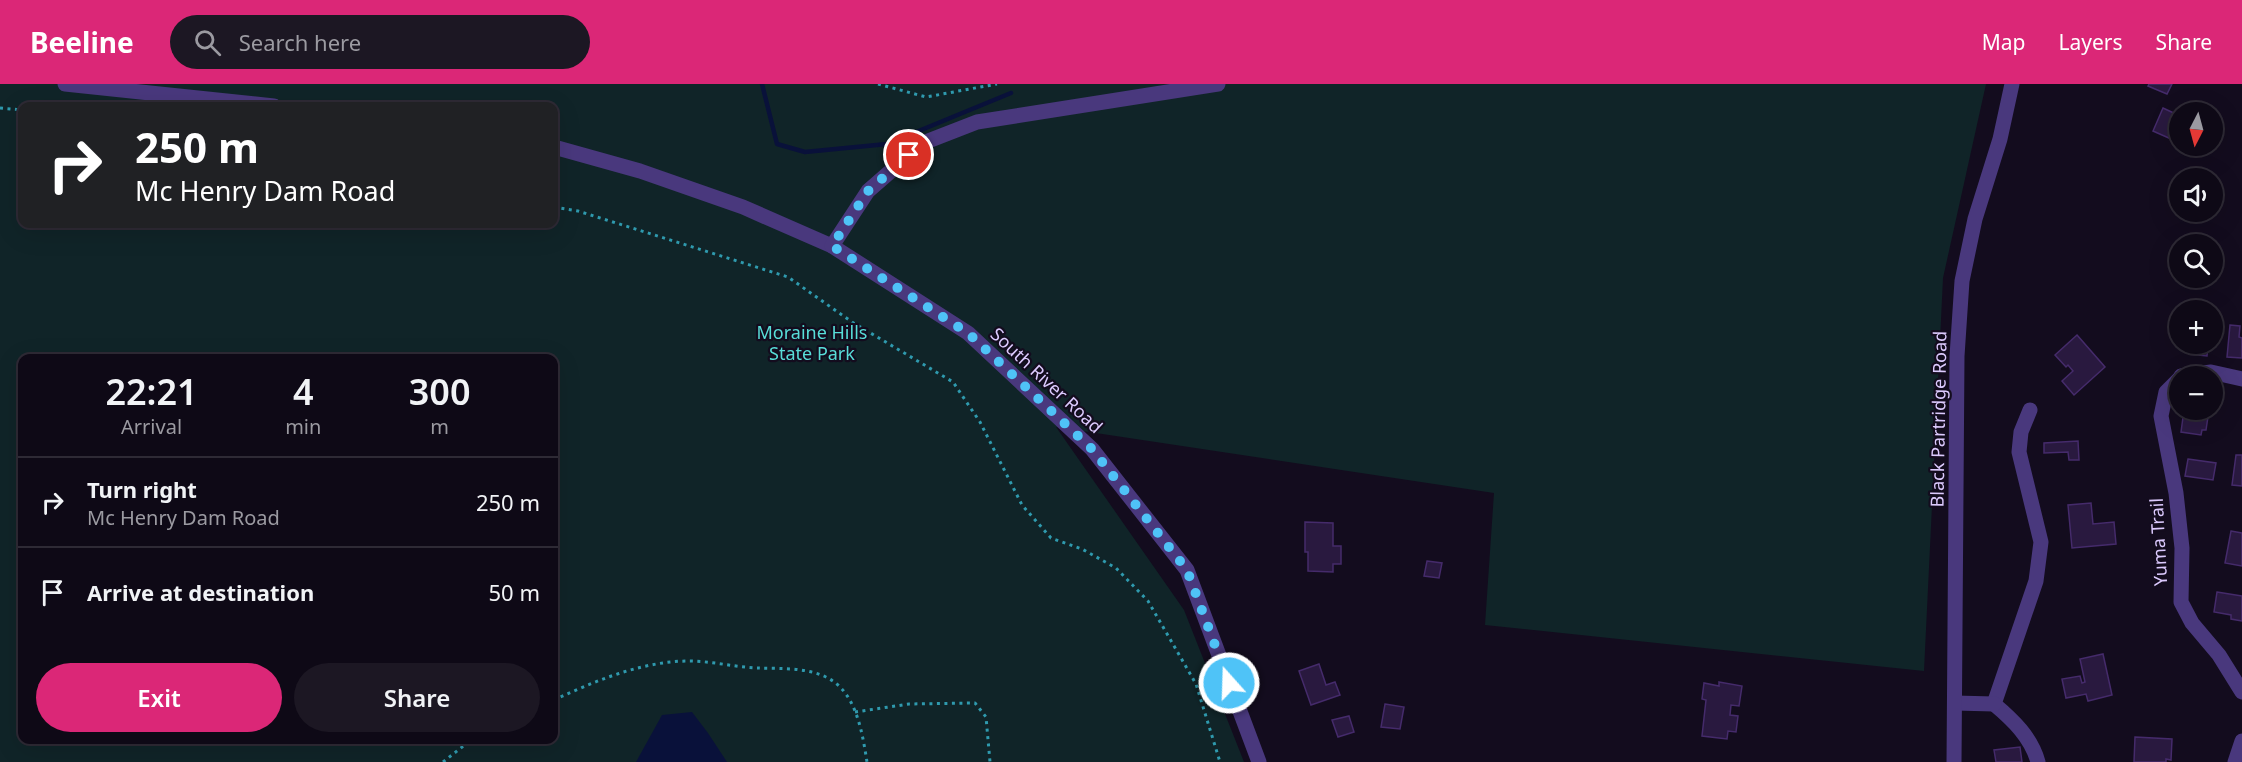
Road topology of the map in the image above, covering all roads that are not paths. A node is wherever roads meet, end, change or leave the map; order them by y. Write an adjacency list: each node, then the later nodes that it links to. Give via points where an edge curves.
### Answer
1 (65, 84): 4 (street)
2 (1218, 84): 6 (street, via 977,122 923,143 868,191)
3 (2012, 84): 12 (street, Black Partridge Road, via 1962,280 1955,465)
4 (235, 102)
5 (558, 148): 6 (street, South River Road, via 640,171 743,207)
6 (832, 246): 15 (street, South River Road, via 968,333 1092,449 1187,570)
7 (2223, 375): 8 (street)
8 (2242, 379)
9 (2169, 389): 11 (street, Yuma Trail, via 2161,416 2182,548 2181,602)
10 (2030, 411): 13 (street, via 2021,432 2019,452 2041,542 2037,581)
11 (2242, 692)
12 (1955, 703): 13 (street); 16 (street, Black Partridge Road)
13 (1994, 704): 17 (street, via 2015,722 2034,749)
14 (2242, 741): 18 (street)
15 (1259, 762)
16 (1954, 762)
17 (2038, 762)
18 (2235, 762)

